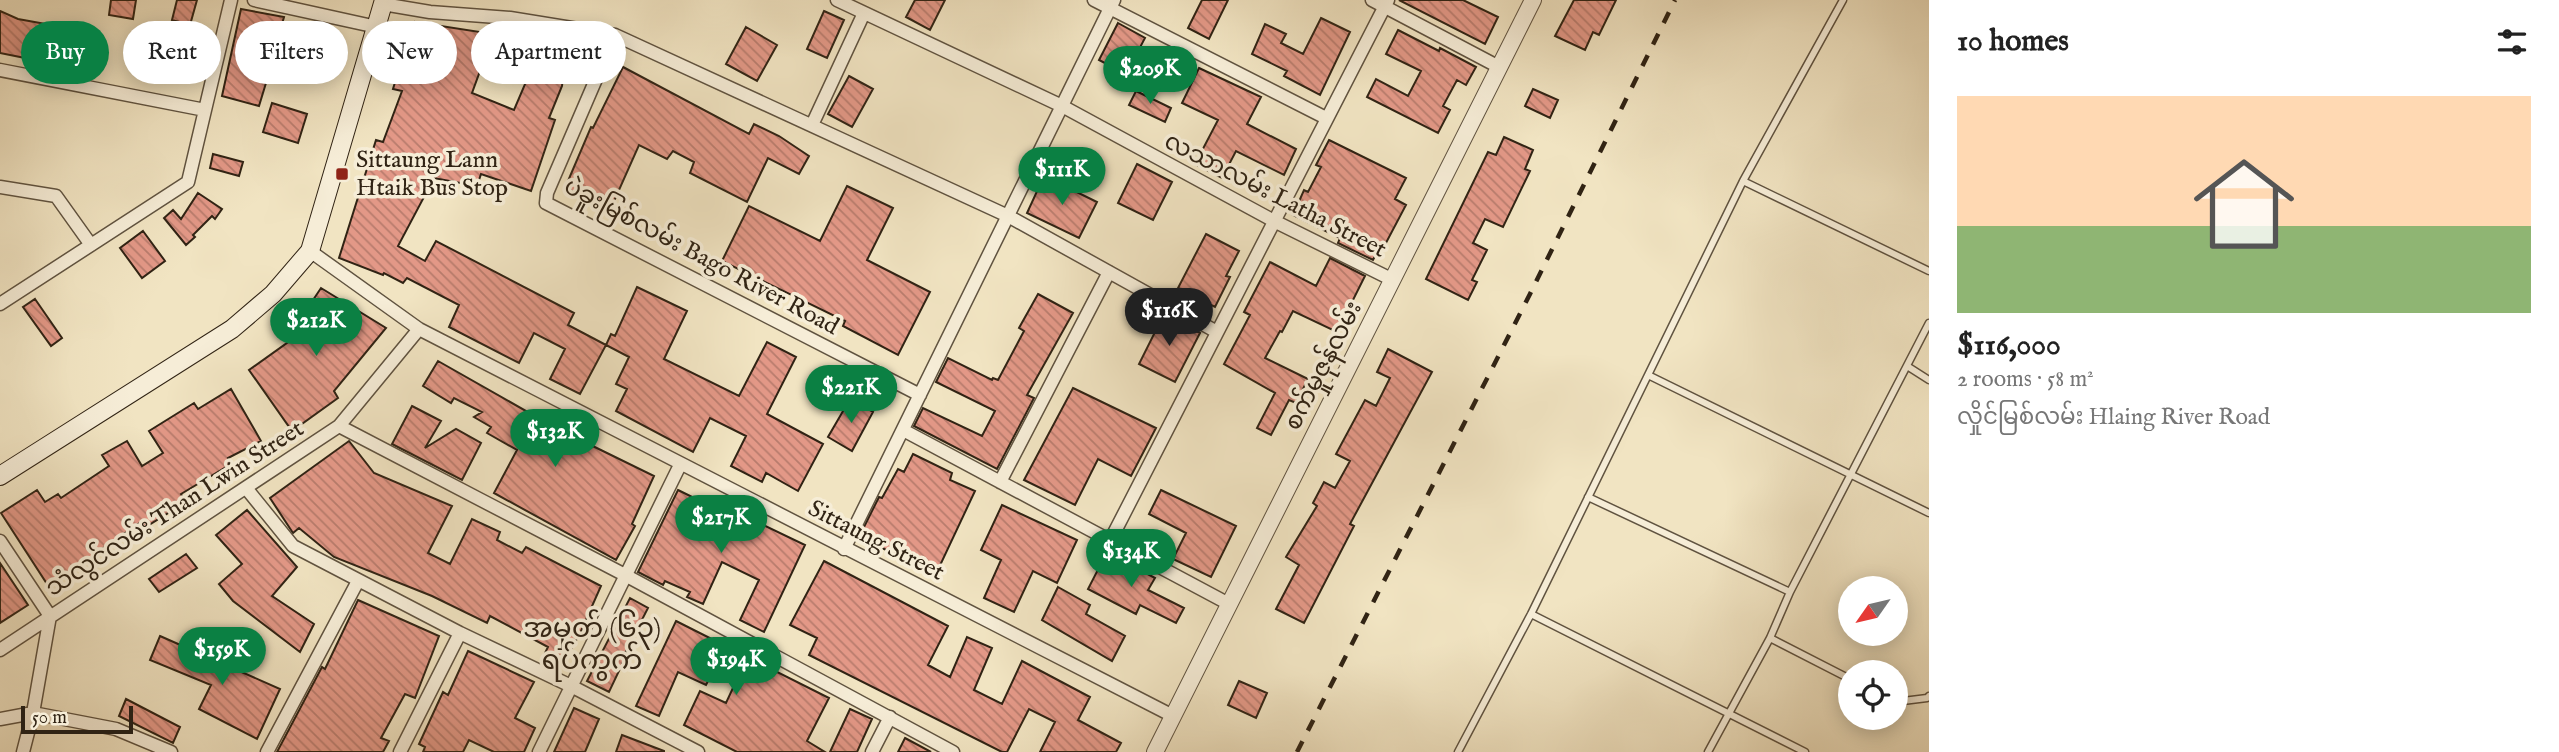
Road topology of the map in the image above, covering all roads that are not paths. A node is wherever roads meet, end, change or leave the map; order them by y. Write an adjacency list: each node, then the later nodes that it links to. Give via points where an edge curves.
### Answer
1 (231, 0): 21 (street)
2 (254, 0): 14 (street)
3 (837, 0): 11 (street, လသာလမ်း Latha Street)
4 (1094, 0): 10 (street)
5 (1372, 0): 9 (street)
6 (1533, 0): 16 (street, စက်မှုဇုန်လမ်း)
7 (1843, 0): 24 (lane)
8 (383, 2): 12 (main road); 13 (street, via 430,12)
9 (1386, 3): 16 (street); 22 (street)
10 (1112, 4): 20 (street); 22 (street)
11 (864, 13): 20 (street, လသာလမ်း Latha Street); 23 (street)
12 (378, 21)
13 (529, 21)
14 (362, 24)
15 (626, 40): 23 (street)
16 (1499, 67): 32 (street, စက်မှုဇုန်လမ်း)
17 (0, 70): 21 (street)
18 (362, 77): 29 (main road)
19 (594, 84): 40 (street, ပဲခူးမြစ်လမ်း Bago River Road, via 546,202)
20 (1062, 106): 26 (street); 27 (street, လသာလမ်း Latha Street)
21 (205, 110): 28 (street, via 188,182)
22 (1326, 118): 27 (street)
23 (812, 125): 26 (street)
24 (1743, 181): 30 (lane); 38 (lane)
25 (0, 187): 28 (street, via 56,196)
26 (1008, 216): 31 (street); 40 (street)
27 (1274, 222): 32 (street, လသာလမ်း Latha Street); 36 (street)
28 (91, 245): 33 (street)
29 (310, 251): 35 (street, Sittaung Street); 45 (main road, via 273,294 233,329)
30 (1929, 271)
31 (1109, 272): 36 (street); 46 (street)
32 (1393, 280): 56 (street, စက်မှုဇုန်လမ်း)
33 (0, 304)
34 (1929, 323): 37 (lane)
35 (419, 329): 41 (street, သံလွင်လမ်း Than Lwin Street); 43 (street, Sittaung Street)
36 (1217, 332): 51 (street)
37 (1907, 366): 39 (lane); 44 (lane)
38 (1648, 375): 44 (lane); 48 (lane)
39 (1929, 380)
40 (920, 395): 42 (street)
41 (339, 426): 47 (street, သံလွင်လမ်း Than Lwin Street); 53 (street)
42 (903, 430): 46 (street); 52 (street)
43 (680, 465): 52 (street, Sittaung Street); 53 (street)
44 (1851, 474): 49 (lane); 55 (lane)
45 (0, 475)
46 (1000, 482): 51 (street)
47 (246, 488): 54 (street, via 293,546); 58 (street, သံလွင်လမ်း Than Lwin Street)
48 (1588, 497): 55 (lane); 57 (lane)
49 (1929, 513)
50 (0, 541): 58 (street)
51 (1110, 541): 56 (street)
52 (844, 549): 68 (street, Sittaung Street)
53 (625, 575): 63 (street); 69 (street)
54 (358, 581): 59 (street); 73 (street)
55 (1790, 592): 60 (lane)
56 (1229, 604): 68 (street, စက်မှုဇုန်လမ်း)
57 (1531, 614): 67 (lane); 80 (lane)
58 (50, 616): 61 (street, သံလွင်လမ်း Than Lwin Street); 66 (street)
59 (460, 633): 63 (street); 74 (street)
60 (1770, 638): 62 (lane); 67 (lane)
61 (0, 650)
62 (1838, 673)
63 (571, 686): 75 (street); 76 (street)
64 (1929, 696): 65 (lane)
65 (1908, 700)
66 (33, 713): 70 (street); 71 (street); 72 (street, via 116,729)
67 (1728, 713): 81 (lane); 82 (lane)
68 (1173, 716): 79 (street, စက်မှုဇုန်လမ်း)
69 (890, 718): 77 (street); 78 (street)
70 (0, 719)
71 (23, 752)
72 (172, 752)
73 (268, 752)
74 (400, 752)
75 (538, 752)
76 (698, 752)
77 (872, 752)
78 (953, 752)
79 (1155, 752)
80 (1458, 752)
81 (1708, 752)
82 (1805, 752)

